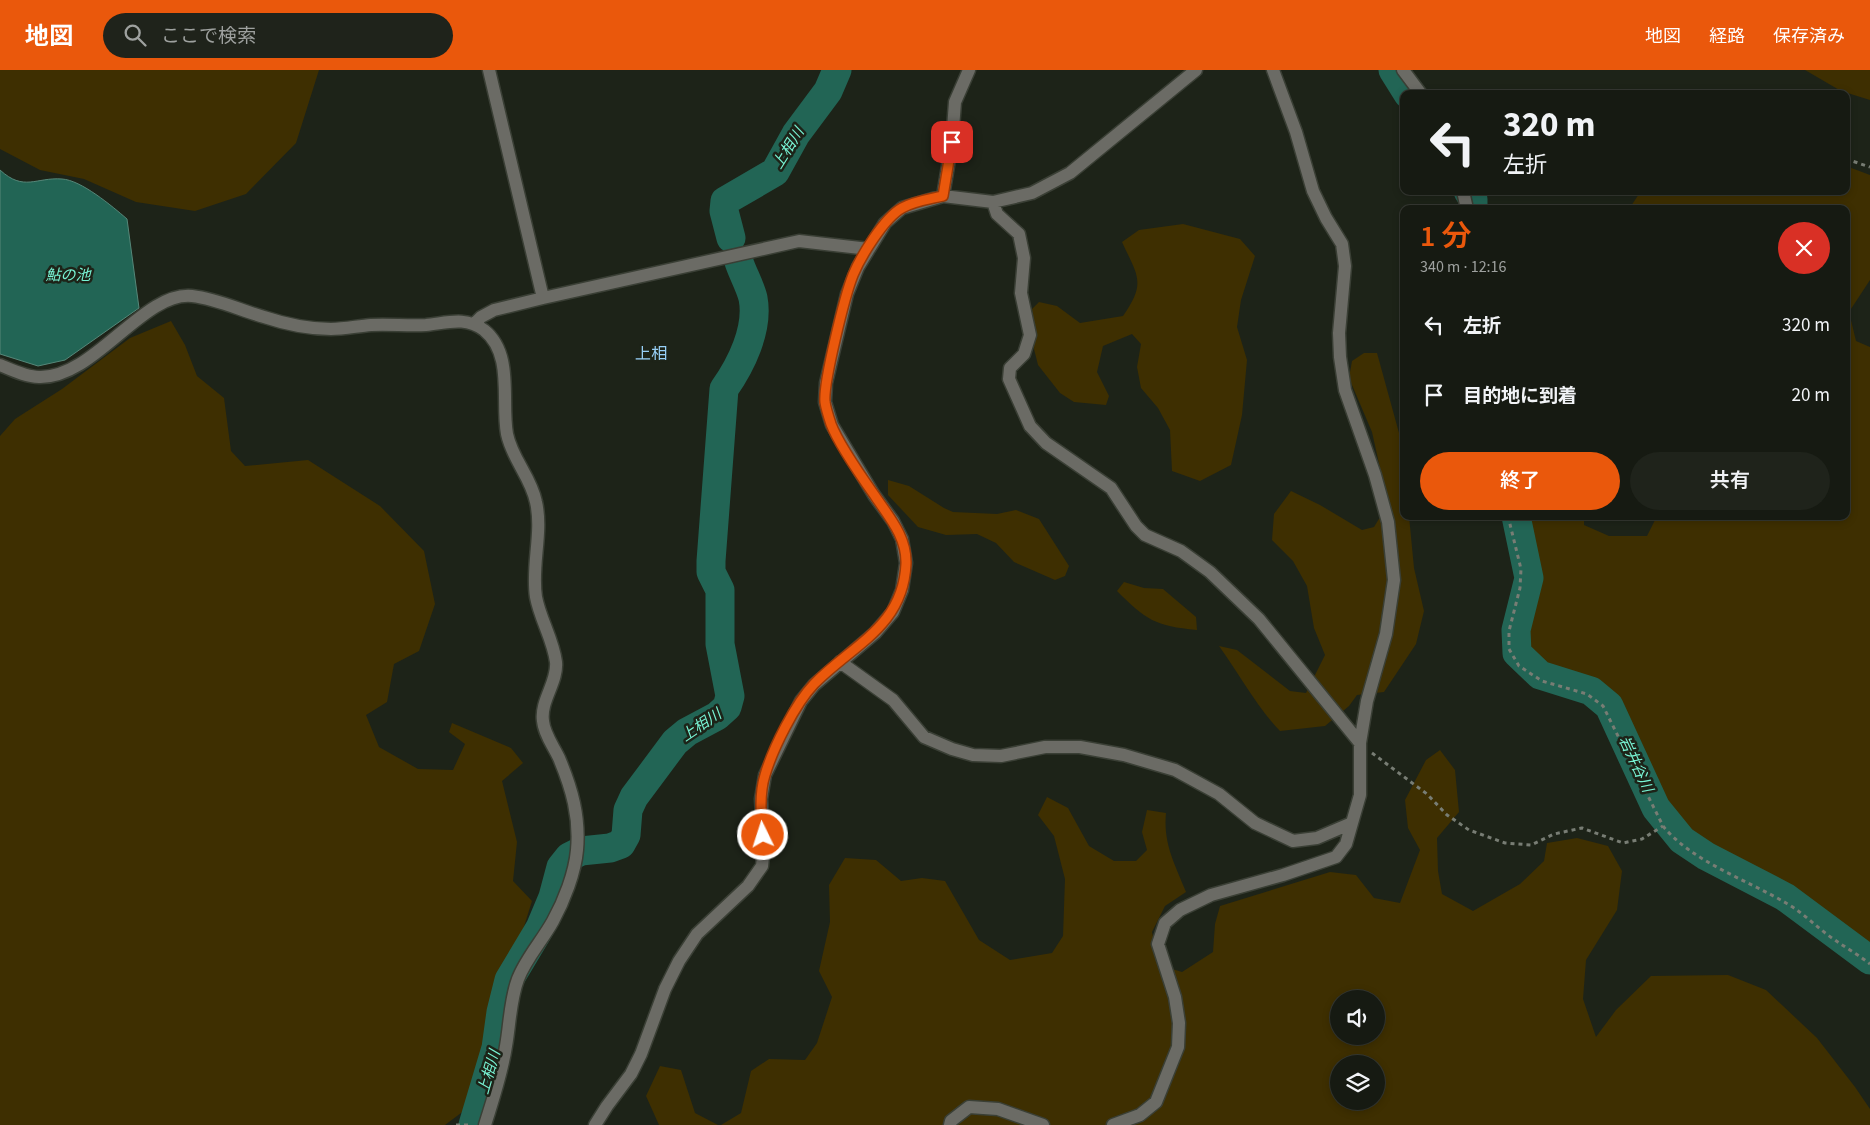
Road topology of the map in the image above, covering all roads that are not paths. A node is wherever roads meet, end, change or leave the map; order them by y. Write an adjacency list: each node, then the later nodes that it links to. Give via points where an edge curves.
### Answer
1 (489, 70): 10 (street)
2 (969, 70): 7 (street, via 955,102)
3 (1196, 70): 8 (street, via 1070,173 1032,193)
4 (1273, 70): 14 (street, via 1296,132 1313,192 1342,244 1346,266 1339,333 1345,390 1388,522 1394,580 1386,634 1367,701)
5 (1403, 70): 6 (street)
6 (1418, 90)
7 (943, 196): 8 (street); 9 (street, via 902,208 885,223)
8 (993, 202): 14 (street, via 997,214 1019,234 1024,258 1021,293 1030,335 1024,354 1010,368 1009,379 1030,426 1046,443 1111,488 1145,535 1188,556 1252,612)
9 (868, 249): 10 (street, via 798,241); 13 (street, via 853,276 826,383 825,402 832,425 874,496 893,521 902,539 906,563 902,590 893,612 875,633)
10 (542, 298): 11 (street, via 494,310)
11 (474, 324): 12 (street, via 456,320 426,325 331,329 298,326 217,300 188,295 170,300 85,361 61,372 42,378); 16 (street, via 487,332 500,355 510,450 536,501 535,594 557,665 544,706 543,724 574,796 578,819 577,851 554,920 518,978 506,1049)
12 (0, 365)
13 (840, 662): 15 (street, via 893,700 924,737 952,749 973,755 1001,756 1045,747 1080,747 1124,755 1174,770 1219,794 1255,823 1294,841 1317,838); 17 (street, via 801,701 764,775 762,866 748,886 697,934 679,961 634,1067)
14 (1360, 743): 15 (street, via 1360,795)
15 (1352, 823): 20 (street, via 1346,844 1336,857 1211,895 1180,910 1165,923 1158,944 1175,997 1178,1047 1156,1102 1140,1115)
16 (485, 1125)
17 (595, 1125)
18 (950, 1125): 19 (street, via 969,1106 998,1109)
19 (1043, 1125)
20 (1113, 1125)

